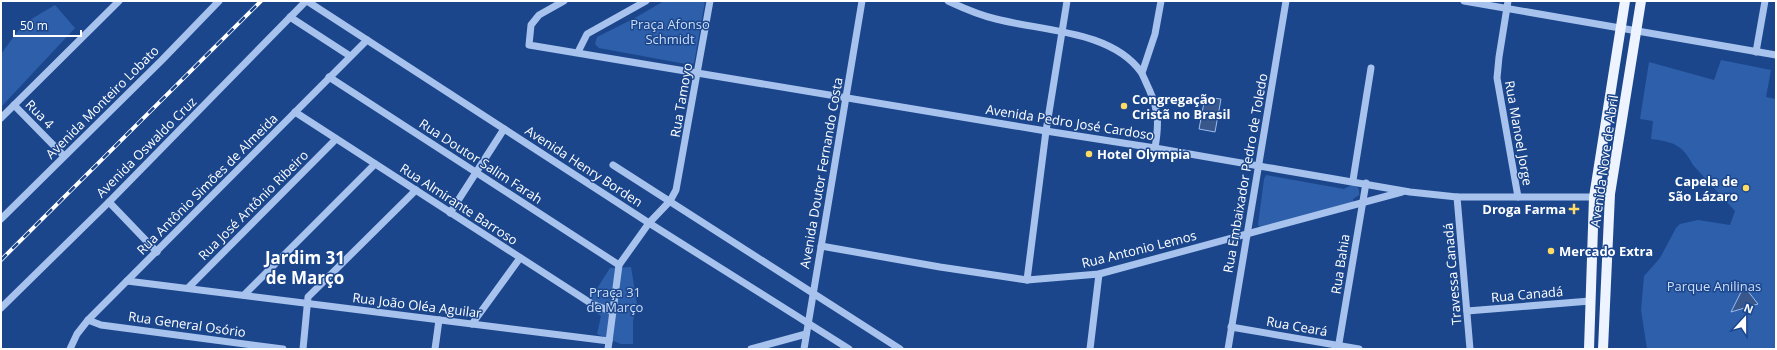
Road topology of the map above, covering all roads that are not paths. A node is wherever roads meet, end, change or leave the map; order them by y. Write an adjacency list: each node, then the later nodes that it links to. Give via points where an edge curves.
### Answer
1 (119, 1): 31 (street)
2 (219, 1): 38 (street, Avenida Monteiro Lobato)
3 (306, 1): 17 (street, Avenida Oswaldo Cruz); 21 (street, Avenida Henry Borden)
4 (564, 1): 22 (street, Avenida Pedro José Cardoso, via 539,15 531,26 529,45)
5 (646, 1): 22 (street, via 587,34)
6 (710, 1): 27 (street, Rua Tamoyo)
7 (862, 1): 30 (street, Avenida Doutor Fernando Costa)
8 (948, 1): 20 (street, via 995,19)
9 (1067, 1): 20 (street)
10 (1162, 1): 28 (street, via 1155,34)
11 (1286, 1): 41 (street, Rua Embaixador Pedro de Toledo)
12 (1464, 1): 16 (street)
13 (1625, 1): 18 (main road, Avenida Nove de Abril)
14 (1641, 1): 19 (main road, Avenida Nove de Abril)
15 (1765, 1): 23 (street)
16 (1508, 5): 18 (street); 49 (street, Rua Manoel Jorge, via 1497,78)
17 (290, 17): 25 (street); 52 (street, Avenida Oswaldo Cruz)
18 (1620, 28): 19 (street); 50 (main road, Avenida Nove de Abril)
19 (1636, 31): 23 (street); 47 (main road, Avenida Nove de Abril)
20 (1062, 32): 28 (street, via 1112,48 1131,61); 35 (street)
21 (366, 40): 25 (street, Rua Antônio Simões de Almeida); 34 (street, Avenida Henry Borden)
22 (578, 52): 27 (street, Avenida Pedro José Cardoso)
23 (1756, 52): 24 (street)
24 (1776, 55)
25 (350, 56): 29 (street, Rua Antônio Simões de Almeida)
26 (1371, 68): 43 (street)
27 (698, 73): 30 (street, Avenida Pedro José Cardoso); 51 (street, Rua Tamoyo, via 676,190)
28 (1142, 73): 37 (street, via 1152,96 1159,126)
29 (329, 77): 32 (street, Rua Antônio Simões de Almeida); 42 (street, Rua Doutor Salim Farah)
30 (846, 98): 35 (street, Avenida Pedro José Cardoso); 58 (street, Avenida Doutor Fernando Costa)
31 (14, 105): 33 (street); 38 (street, Rua 4)
32 (295, 112): 36 (street, Rua Almirante Barroso); 59 (street, Rua Antônio Simões de Almeida)
33 (1, 118)
34 (504, 129): 42 (street); 56 (street, Avenida Henry Borden)
35 (1046, 131): 37 (street, Avenida Pedro José Cardoso); 63 (street)
36 (336, 139): 39 (street, Rua Almirante Barroso); 65 (street, Rua José Antônio Ribeiro)
37 (1156, 148): 41 (street, Avenida Pedro José Cardoso)
38 (64, 156): 55 (street, Avenida Monteiro Lobato)
39 (375, 164): 45 (street, Rua Almirante Barroso); 67 (street)
40 (613, 165): 51 (street, Avenida Henry Borden)
41 (1258, 166): 43 (street, Avenida Pedro José Cardoso); 57 (street, Rua Embaixador Pedro de Toledo)
42 (476, 172): 54 (street); 61 (street, Rua Doutor Salim Farah)
43 (1353, 180): 44 (street, Avenida Pedro José Cardoso)
44 (1366, 183): 46 (street, Avenida Pedro José Cardoso); 53 (street, Rua Bahia)
45 (416, 190): 54 (street, Rua Almirante Barroso); 69 (street, via 308,298)
46 (1410, 192): 48 (street, Avenida Pedro José Cardoso); 53 (street, Rua Antonio Lemos, via 1394,193)
47 (1610, 194): 50 (street, Avenida Pedro José Cardoso); 94 (main road, Avenida Nove de Abril)
48 (1457, 197): 49 (street, Avenida Pedro José Cardoso); 71 (street, Travessa Canadá)
49 (1518, 197): 50 (street, Avenida Pedro José Cardoso)
50 (1594, 197): 68 (main road, Avenida Nove de Abril)
51 (670, 201): 56 (street); 66 (street, Avenida Henry Borden)
52 (109, 202): 59 (street); 70 (street, Avenida Oswaldo Cruz)
53 (1363, 203): 57 (street, Rua Antonio Lemos); 80 (street, Rua Bahia)
54 (450, 213): 60 (street, Rua Almirante Barroso)
55 (1, 219)
56 (649, 223): 61 (street); 75 (street, Avenida Henry Borden)
57 (1247, 234): 62 (street, Rua Antonio Lemos); 77 (street, Rua Embaixador Pedro de Toledo)
58 (821, 246): 63 (street, Rua Antonio Lemos, via 940,268); 66 (street, Avenida Doutor Fernando Costa)
59 (157, 252): 64 (street, Rua Antônio Simões de Almeida)
60 (520, 258): 72 (street, Rua Almirante Barroso, via 592,304); 76 (street)
61 (619, 265): 72 (street)
62 (1099, 274): 63 (street, Rua Antonio Lemos); 89 (street)
63 (1027, 280)
64 (128, 281): 65 (street, Rua João Oléa Aguilar); 73 (street, Rua Antônio Simões de Almeida)
65 (188, 288): 67 (street, Rua João Oléa Aguilar)
66 (813, 293): 75 (street, Avenida Doutor Fernando Costa); 88 (street, Avenida Henry Borden)
67 (244, 295): 69 (street, Rua João Oléa Aguilar)
68 (1590, 301): 71 (street, Rua Canadá); 93 (main road, Avenida Nove de Abril)
69 (308, 303): 74 (street, Rua João Oléa Aguilar); 83 (street)
70 (1, 308)
71 (1467, 311): 92 (street, Travessa Canadá)
72 (613, 312): 79 (street)
73 (88, 320): 81 (street, Rua Antônio Simões de Almeida); 82 (street, Rua General Osório, via 101,325)
74 (439, 320): 76 (street, Rua João Oléa Aguilar); 84 (street)
75 (808, 322): 78 (street, Avenida Doutor Fernando Costa); 87 (street, Avenida Henry Borden)
76 (472, 324): 79 (street, Rua João Oléa Aguilar)
77 (1231, 327): 80 (street, Rua Ceará); 90 (street, Rua Embaixador Pedro de Toledo)
78 (806, 334): 85 (street); 86 (street, Avenida Doutor Fernando Costa)
79 (609, 345)
80 (1339, 347): 91 (street, Rua Ceará)
81 (70, 349)
82 (283, 349)
83 (303, 349)
84 (435, 349)
85 (751, 349)
86 (804, 349)
87 (850, 349)
88 (900, 349)
89 (1090, 349)
90 (1228, 349)
91 (1359, 349)
92 (1470, 349)
93 (1589, 349)
94 (1603, 349)

